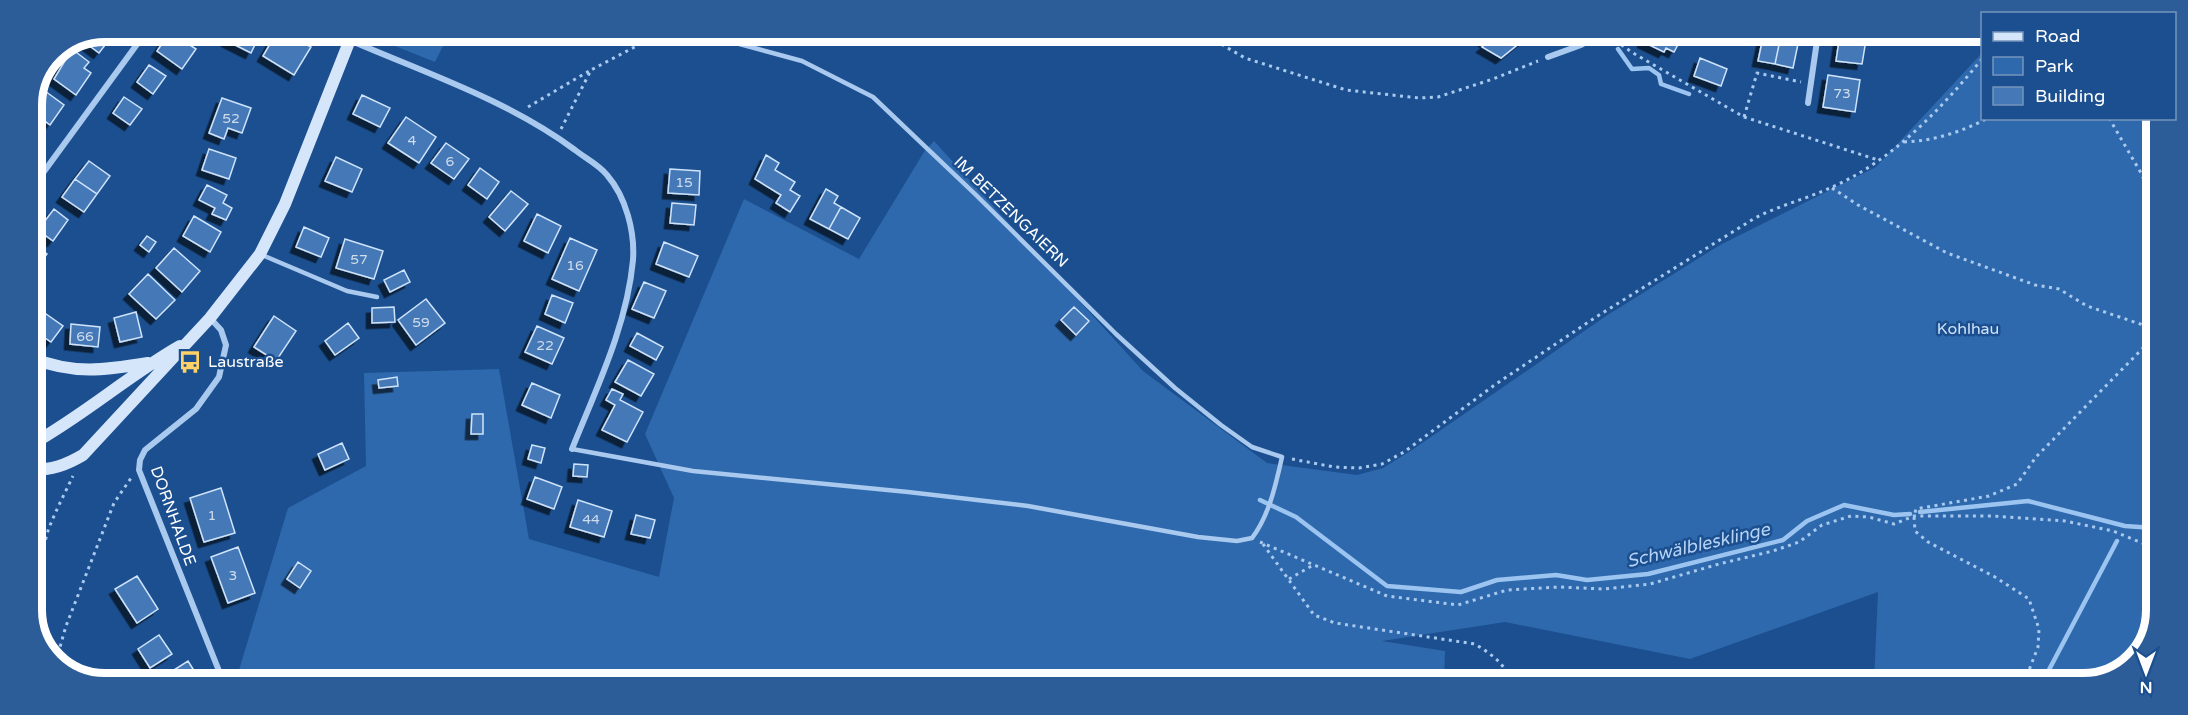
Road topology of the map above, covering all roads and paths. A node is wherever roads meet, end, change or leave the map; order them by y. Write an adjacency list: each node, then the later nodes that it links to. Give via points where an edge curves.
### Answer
1 (139, 42): 22 (street)
2 (349, 42): 25 (street, via 285,204)
3 (364, 42): 15 (street)
4 (644, 42): 12 (path)
5 (732, 42): 36 (lane, IM BETZENGAIERN, via 802,61 873,97 1174,388 1252,447)
6 (1217, 42): 10 (path, via 1245,58 1346,90 1419,98 1438,97)
7 (1586, 42): 10 (street)
8 (1618, 42): 16 (path)
9 (1817, 42): 13 (street)
10 (1548, 57)
11 (1981, 61): 20 (path)
12 (591, 70): 15 (path); 19 (path)
13 (1811, 84): 14 (street); 16 (path, via 1757,73)
14 (1808, 103)
15 (516, 114): 19 (street)
16 (1744, 117): 21 (path)
17 (1984, 120): 20 (path, via 1923,141)
18 (2110, 120): 23 (path)
19 (557, 136): 34 (street, via 607,174 622,198 631,230 633,259 626,300 607,363)
20 (1902, 142): 21 (path)
21 (1878, 160): 24 (path)
22 (42, 174)
23 (2146, 184)
24 (1832, 188): 28 (path, via 1947,253 2035,285 2059,289 2087,306); 36 (path, via 1781,205 1731,233 1587,323 1382,464 1334,467)
25 (260, 254): 26 (lane, via 347,291); 27 (street)
26 (377, 297)
27 (210, 318): 29 (street); 38 (street, DORNHALDE, via 221,330 226,345 219,377 196,409 145,450)
28 (2146, 328)
29 (192, 339): 32 (street); 35 (street)
30 (2146, 345): 39 (path, via 2036,457 2017,484 1989,496 1916,509)
31 (42, 362): 32 (street, via 93,371)
32 (150, 363): 33 (street)
33 (42, 438)
34 (572, 449): 36 (lane, via 693,471 1028,506 1237,541 1252,538 1258,530)
35 (83, 455): 37 (street, via 65,466); 41 (path)
36 (1282, 457)
37 (42, 470)
38 (139, 470): 44 (path, via 114,503); 45 (street, DORNHALDE)
39 (1914, 516): 40 (path, via 2065,521 2113,531); 42 (path, via 1894,524 1851,516 1822,525 1799,542 1773,551 1650,584 1604,589 1507,590 1458,605 1387,596); 47 (path, via 1915,531 1928,542 2029,599 2039,629 2038,647)
40 (2146, 545)
41 (42, 547)
42 (1315, 564): 43 (path); 43 (path, via 1262,543)
43 (1289, 579): 46 (path, via 1308,609 1320,619 1475,644 1492,655)
44 (58, 652)
45 (220, 673)
46 (1507, 673)
47 (2028, 673)

